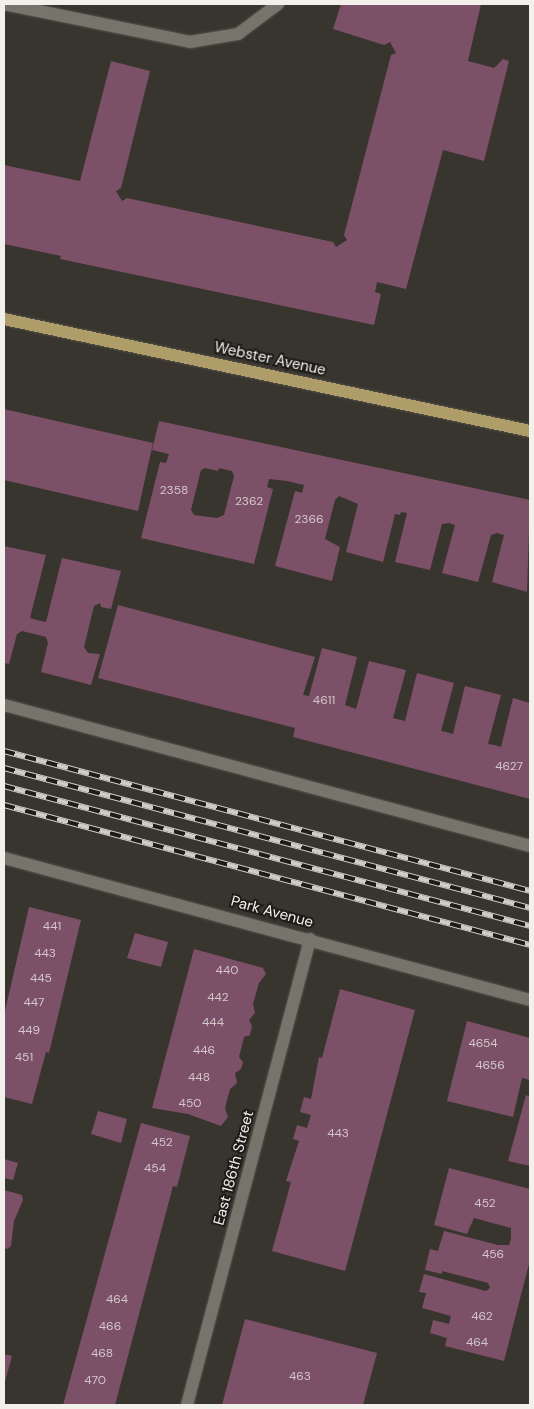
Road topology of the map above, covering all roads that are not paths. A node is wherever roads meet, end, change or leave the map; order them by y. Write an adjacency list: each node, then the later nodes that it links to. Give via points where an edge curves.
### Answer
1 (4, 4): 2 (street, via 190,42 238,34)
2 (278, 4)
3 (4, 319): 4 (main road, Webster Avenue)
4 (530, 431)
5 (4, 705): 6 (street)
6 (530, 846)
7 (4, 858): 8 (street, Park Avenue)
8 (310, 939): 9 (street, Park Avenue); 10 (street, East 186th Street)
9 (530, 1000)
10 (187, 1405)

